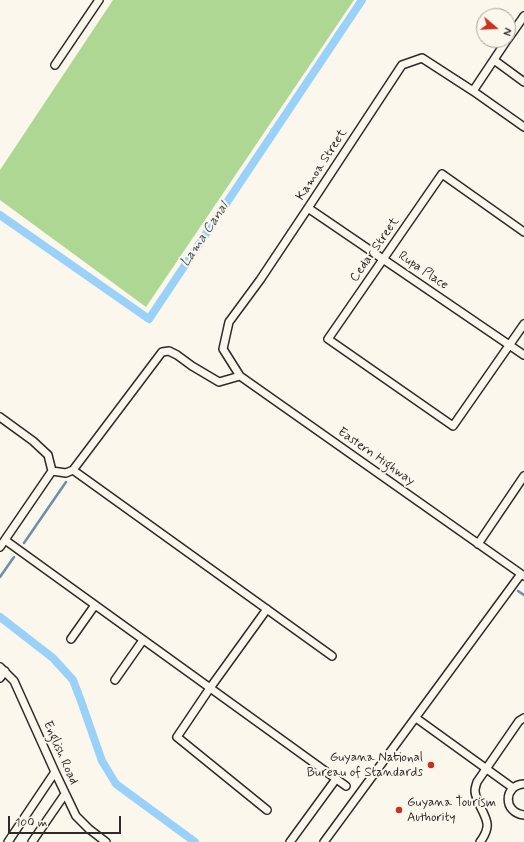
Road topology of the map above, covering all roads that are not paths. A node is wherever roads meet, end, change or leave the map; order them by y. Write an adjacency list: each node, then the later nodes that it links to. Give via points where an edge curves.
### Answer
1 (99, 0): 6 (street)
2 (524, 16): 3 (street)
3 (516, 28)
4 (502, 48): 5 (street)
5 (494, 60): 7 (street); 8 (street)
6 (56, 65)
7 (524, 82)
8 (473, 91): 9 (street); 10 (street, Kamoa Street, via 422,58 402,65)
9 (524, 127)
10 (308, 208): 12 (street, Rupa Place); 15 (street, Kamoa Street, via 229,322)
11 (524, 232): 12 (street, Cedar Street, via 442,174)
12 (383, 259): 14 (street, Rupa Place); 14 (street, Cedar Street, via 328,339 453,426)
13 (524, 324): 14 (street)
14 (509, 345): 16 (street, Rupa Place)
15 (223, 349): 17 (street, Eastern Highway)
16 (524, 355)
17 (240, 376): 19 (street, via 219,382 169,351 162,352); 23 (street, Eastern Highway)
18 (0, 417): 20 (street, via 48,455)
19 (73, 470): 20 (street, via 66,473); 27 (street)
20 (52, 471): 22 (street)
21 (524, 476): 23 (street)
22 (5, 540): 24 (street); 26 (street)
23 (478, 544): 25 (street, Eastern Highway)
24 (0, 548)
25 (522, 575): 35 (street, via 489,616)
26 (95, 605): 28 (street); 29 (street)
27 (267, 609): 30 (street); 34 (street)
28 (71, 639)
29 (143, 640): 33 (street); 34 (street)
30 (332, 656)
31 (2, 669): 32 (street); 38 (street, English Road, via 14,681)
32 (0, 678)
33 (114, 680)
34 (210, 688): 39 (street); 44 (street, via 177,737)
35 (416, 718): 37 (street); 50 (street)
36 (524, 718): 37 (street)
37 (486, 769): 42 (street); 51 (street, via 477,782 475,791 488,825)
38 (55, 772): 43 (street, English Road); 46 (street)
39 (336, 779): 41 (street); 49 (street)
40 (524, 784): 42 (street)
41 (346, 786)
42 (513, 788): 45 (street, via 509,795 509,804 517,814)
43 (65, 794): 47 (street); 48 (street, English Road, via 76,816)
44 (267, 810)
45 (524, 815)
46 (8, 842)
47 (32, 842)
48 (106, 842)
49 (290, 842)
50 (324, 842)
51 (480, 842)

